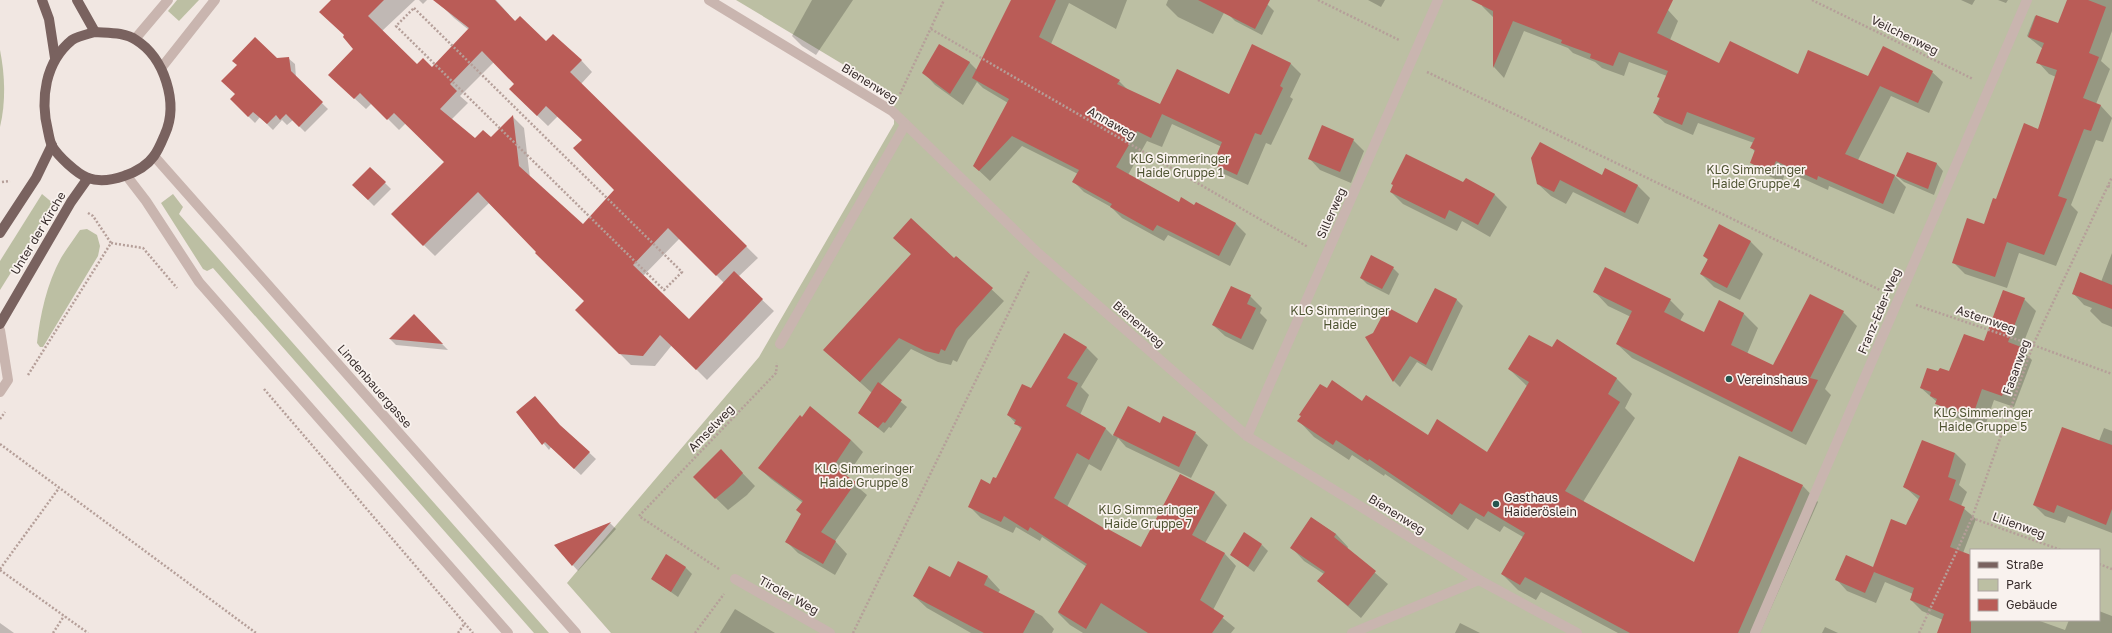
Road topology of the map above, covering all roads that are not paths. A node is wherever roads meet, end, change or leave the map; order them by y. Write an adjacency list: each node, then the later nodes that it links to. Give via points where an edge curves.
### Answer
1 (42, 0): 10 (main road)
2 (77, 0): 8 (main road)
3 (168, 0): 9 (street)
4 (215, 0): 11 (street)
5 (709, 0): 12 (street, Bienenweg, via 892,111)
6 (1438, 0): 22 (street, Sillerweg)
7 (2027, 0): 30 (street, Franz-Eder-Weg)
8 (95, 32): 9 (main road); 10 (main road, via 73,39)
9 (136, 39): 11 (main road, via 152,53)
10 (55, 58): 13 (main road, via 47,79 44,115)
11 (162, 67): 14 (main road, via 171,103 166,131)
12 (905, 125): 20 (street); 22 (street, Bienenweg, via 1038,253)
13 (52, 145): 16 (main road, via 68,164); 17 (main road, via 36,178)
14 (154, 156): 15 (main road, via 143,166); 26 (street, Lindenbauergasse)
15 (126, 175): 16 (main road, via 107,179); 25 (street, via 199,282)
16 (88, 178): 18 (main road, Unter der Kirche, via 71,202)
17 (0, 233)
18 (0, 324)
19 (0, 330): 21 (street, via 8,380)
20 (780, 344)
21 (0, 392)
22 (1247, 436): 24 (street, Bienenweg)
23 (735, 579): 27 (street, Tiroler Weg)
24 (1479, 580): 28 (street); 29 (street, Bienenweg)
25 (508, 633)
26 (576, 633)
27 (830, 633)
28 (1352, 633)
29 (1577, 633)
30 (1755, 633)

